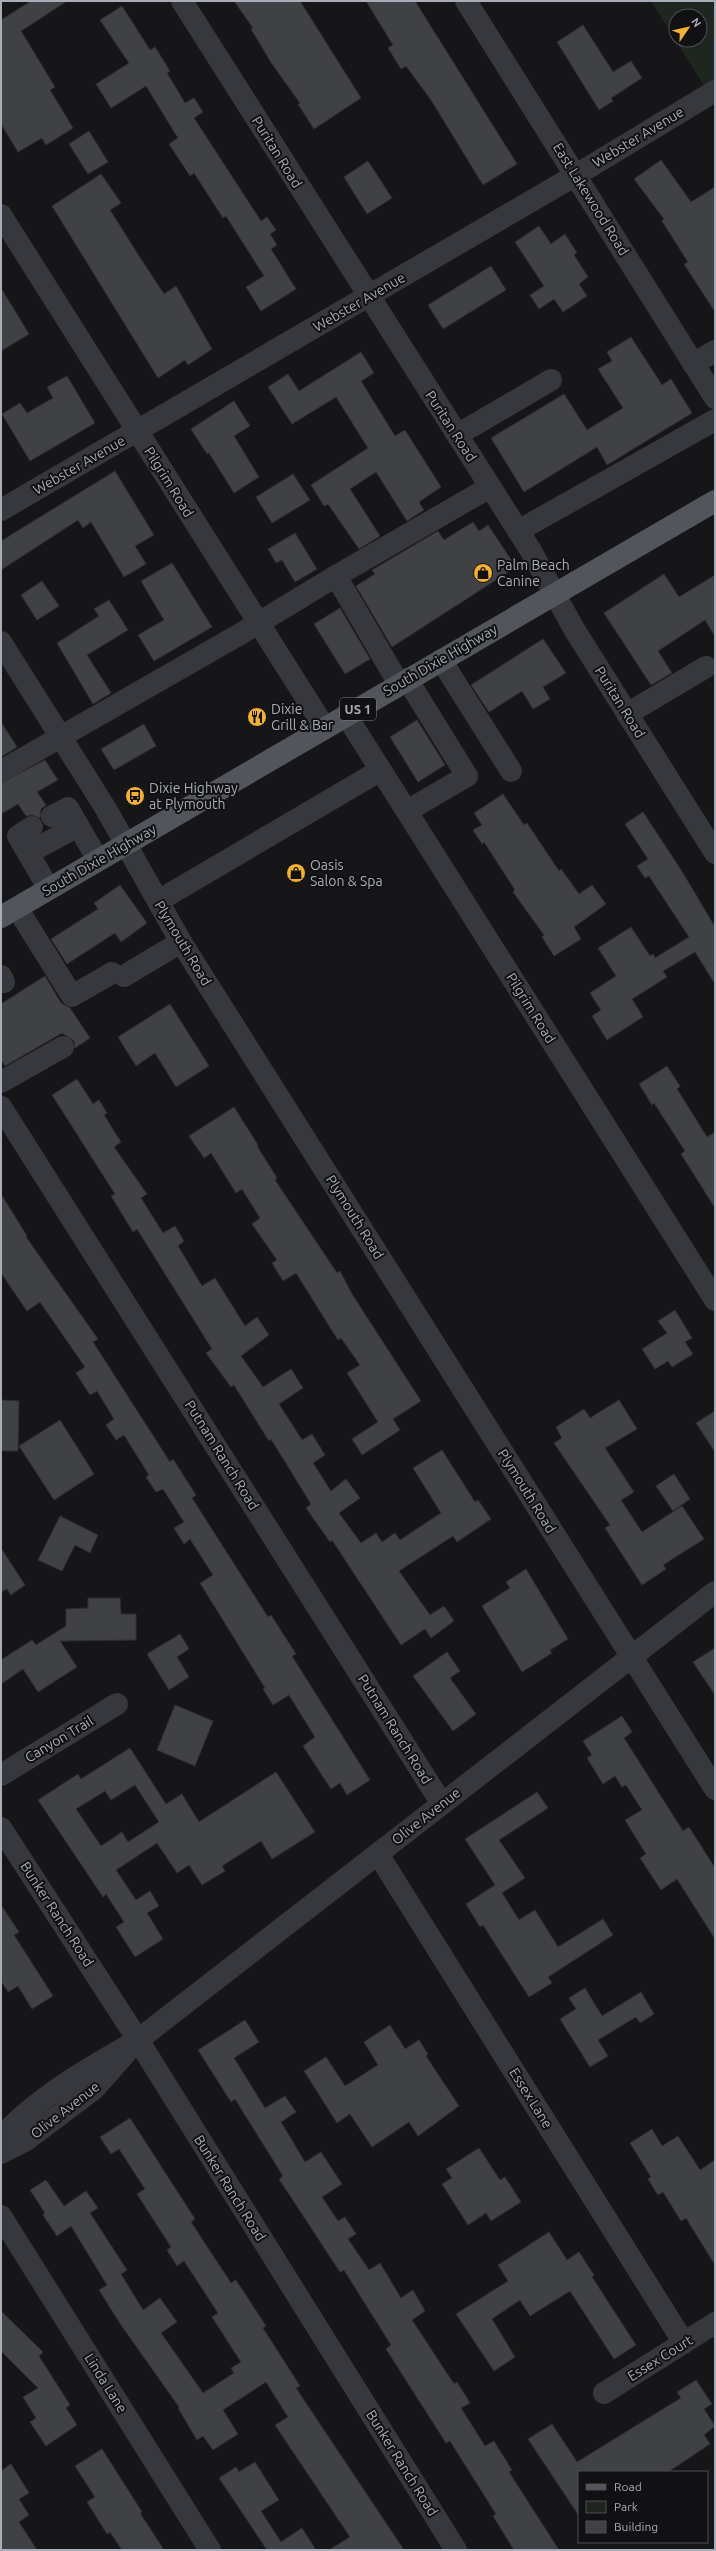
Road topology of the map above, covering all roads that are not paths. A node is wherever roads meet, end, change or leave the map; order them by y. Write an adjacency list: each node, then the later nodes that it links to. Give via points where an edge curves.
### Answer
1 (182, 1): 6 (street, Puritan Road)
2 (466, 1): 4 (street, East Lakewood Road)
3 (715, 91): 4 (street, Webster Avenue)
4 (576, 175): 6 (street, Webster Avenue); 8 (street, East Lakewood Road)
5 (1, 215): 12 (street, Pilgrim Road)
6 (368, 296): 12 (street, Webster Avenue); 13 (street, Puritan Road)
7 (715, 351): 8 (street)
8 (693, 364): 10 (street, East Lakewood Road)
9 (551, 380): 13 (street)
10 (715, 398)
11 (715, 420): 17 (street)
12 (136, 431): 16 (street, Webster Avenue); 20 (street, Pilgrim Road)
13 (457, 435): 14 (street, Puritan Road)
14 (490, 487): 17 (street, Puritan Road); 18 (street)
15 (715, 501): 19 (main road, South Dixie Highway / US 1)
16 (1, 510)
17 (518, 531): 19 (street, Puritan Road)
18 (336, 576): 20 (street); 24 (street)
19 (554, 594): 22 (main road, South Dixie Highway / US 1); 25 (street, Puritan Road)
20 (258, 623): 27 (street, Pilgrim Road); 28 (street)
21 (1, 642): 28 (street, Plymouth Road)
22 (441, 660): 24 (main road, South Dixie Highway / US 1); 31 (street)
23 (706, 667): 25 (street)
24 (403, 682): 26 (main road, South Dixie Highway / US 1); 33 (street, via 467,776)
25 (627, 714): 38 (street, Puritan Road)
26 (346, 715): 27 (main road, South Dixie Highway / US 1); 29 (street, Pilgrim Road)
27 (325, 728): 36 (main road, South Dixie Highway / US 1)
28 (61, 737): 30 (street); 32 (street, Plymouth Road)
29 (381, 770): 33 (street, Pilgrim Road); 41 (street)
30 (1, 771)
31 (512, 771)
32 (95, 792): 34 (street); 36 (street, Plymouth Road)
33 (407, 811): 47 (street, Pilgrim Road)
34 (66, 817): 37 (street); 39 (street)
35 (32, 827): 37 (street, via 18,836)
36 (124, 845): 39 (main road, South Dixie Highway / US 1); 41 (street, Plymouth Road)
37 (28, 853): 40 (street)
38 (715, 853)
39 (98, 860): 40 (main road, South Dixie Highway / US 1)
40 (49, 889): 42 (main road, South Dixie Highway / US 1)
41 (158, 901): 43 (street, Plymouth Road)
42 (9, 913): 43 (street, via 72,996)
43 (181, 942): 49 (street, Plymouth Road)
44 (63, 1047): 45 (street)
45 (1, 1082)
46 (1, 1107): 53 (street, Putnam Ranch Road)
47 (715, 1300)
48 (715, 1592): 49 (street, Olive Avenue)
49 (632, 1657): 52 (street, Plymouth Road); 53 (street, Olive Avenue)
50 (117, 1704): 51 (street, Canyon Trail)
51 (1, 1775)
52 (715, 1789)
53 (442, 1804): 55 (street, Olive Avenue)
54 (1, 1828): 56 (street, Bunker Ranch Road)
55 (378, 1854): 56 (street, Olive Avenue); 61 (street, Essex Lane)
56 (138, 2040): 57 (street, Olive Avenue, via 81,2072 15,2122); 58 (street, Olive Avenue, via 94,2090 25,2141); 64 (street, Bunker Ranch Road)
57 (1, 2137)
58 (1, 2154)
59 (1, 2216): 63 (street, Linda Lane)
60 (715, 2323): 61 (street, Essex Court)
61 (684, 2343): 62 (street, Essex Court)
62 (604, 2393)
63 (210, 2550)
64 (456, 2550)

